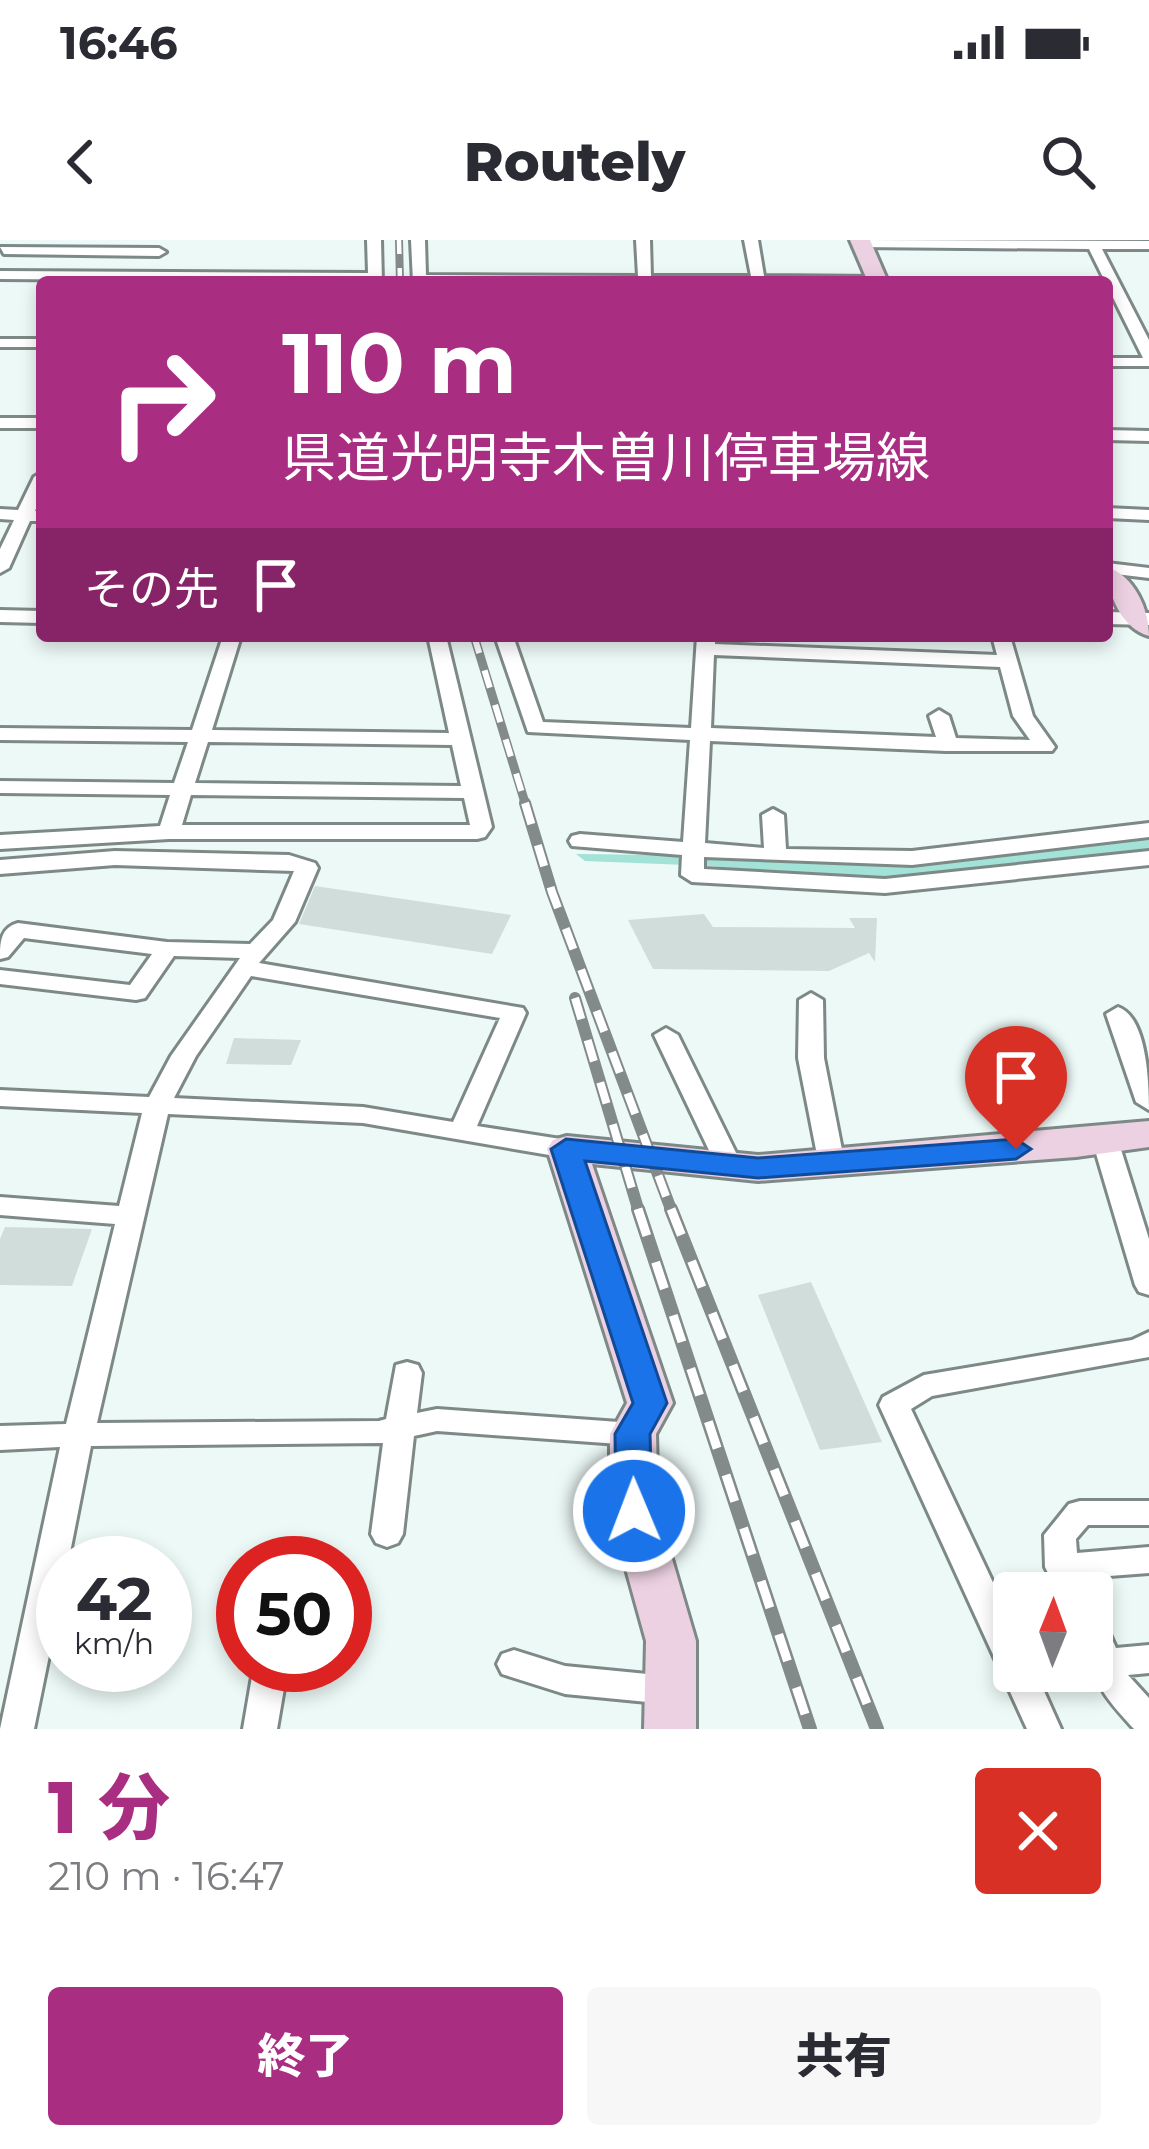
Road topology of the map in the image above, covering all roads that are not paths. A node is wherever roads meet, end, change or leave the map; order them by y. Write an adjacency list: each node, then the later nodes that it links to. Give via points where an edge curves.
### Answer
1 (374, 240): 14 (street)
2 (418, 240): 15 (street)
3 (643, 240): 16 (street)
4 (751, 240): 17 (street)
5 (861, 242): 6 (street); 18 (main road)
6 (1103, 243): 8 (street); 20 (street)
7 (82, 245): 9 (street); 10 (street)
8 (1149, 245)
9 (162, 246): 13 (street)
10 (5, 249)
11 (0, 275): 12 (street)
12 (36, 276)
13 (147, 276)
14 (375, 276)
15 (420, 276)
16 (645, 276)
17 (757, 276)
18 (876, 276)
19 (1113, 306): 20 (street)
20 (1126, 306): 21 (street); 24 (street)
21 (1149, 306)
22 (0, 343): 23 (street)
23 (36, 343)
24 (1149, 358): 25 (street)
25 (1113, 361)
26 (0, 423): 27 (street)
27 (36, 423)
28 (1113, 435): 29 (street)
29 (1149, 436)
30 (0, 514): 33 (street)
31 (1113, 514): 32 (street)
32 (1149, 515)
33 (34, 516): 34 (street)
34 (0, 568)
35 (1113, 572): 36 (street)
36 (1149, 573)
37 (1113, 580): 41 (main road)
38 (0, 616): 39 (street)
39 (36, 617)
40 (1113, 619): 41 (street)
41 (1147, 622)
42 (230, 642): 51 (street)
43 (438, 642): 52 (street)
44 (506, 642): 50 (street, via 535,728)
45 (705, 642): 47 (street); 50 (street)
46 (1002, 642): 47 (street)
47 (1005, 661): 53 (street, via 1023,716 1045,747)
48 (939, 716): 53 (street)
49 (0, 734): 51 (street)
50 (700, 735): 53 (street); 62 (street)
51 (202, 736): 52 (street); 55 (street)
52 (460, 739): 56 (street)
53 (946, 745)
54 (0, 788): 55 (street)
55 (186, 789): 56 (street); 59 (street)
56 (474, 792): 59 (street, via 481,830 469,833)
57 (773, 815): 63 (street)
58 (1149, 830): 63 (street, via 912,857)
59 (169, 832): 61 (street)
60 (580, 841): 62 (street)
61 (0, 842)
62 (692, 851): 63 (street); 64 (street, via 692,875 885,886)
63 (775, 855)
64 (1149, 858)
65 (0, 867): 68 (street, via 115,858 302,864 283,922)
66 (167, 949): 67 (street, via 18,930); 68 (street); 69 (street, via 136,993)
67 (0, 952)
68 (250, 960): 75 (street); 76 (street, via 514,1013)
69 (0, 977)
70 (811, 1000): 81 (street, via 812,1058)
71 (1118, 1014): 74 (street)
72 (666, 1036): 80 (street)
73 (0, 1098): 75 (street)
74 (1149, 1102)
75 (157, 1105): 76 (street, via 343,1113); 83 (street)
76 (461, 1132): 79 (street)
77 (1149, 1134): 78 (main road)
78 (1106, 1140): 81 (main road); 84 (street)
79 (566, 1149): 80 (main road); 88 (main road, via 650,1403)
80 (729, 1165): 81 (main road)
81 (832, 1165)
82 (0, 1206): 83 (street)
83 (129, 1216): 89 (street)
84 (1149, 1285)
85 (1149, 1342): 96 (street, via 924,1386 894,1405)
86 (407, 1373): 87 (street)
87 (402, 1428): 88 (street, via 437,1420); 89 (street); 92 (street)
88 (633, 1434): 103 (main road, via 634,1511 670,1642)
89 (78, 1437): 90 (street); 105 (street)
90 (0, 1438)
91 (1149, 1513): 94 (street, via 1080,1513 1060,1535)
92 (387, 1534)
93 (1149, 1559): 95 (street)
94 (1066, 1572)
95 (1098, 1572)
96 (993, 1618)
97 (1149, 1659): 98 (street)
98 (1113, 1662)
99 (514, 1664): 103 (street)
100 (1113, 1680): 104 (street)
101 (266, 1692): 106 (street)
102 (1027, 1692): 107 (street)
103 (669, 1709)
104 (1149, 1722)
105 (17, 1729)
106 (260, 1729)
107 (1044, 1729)

